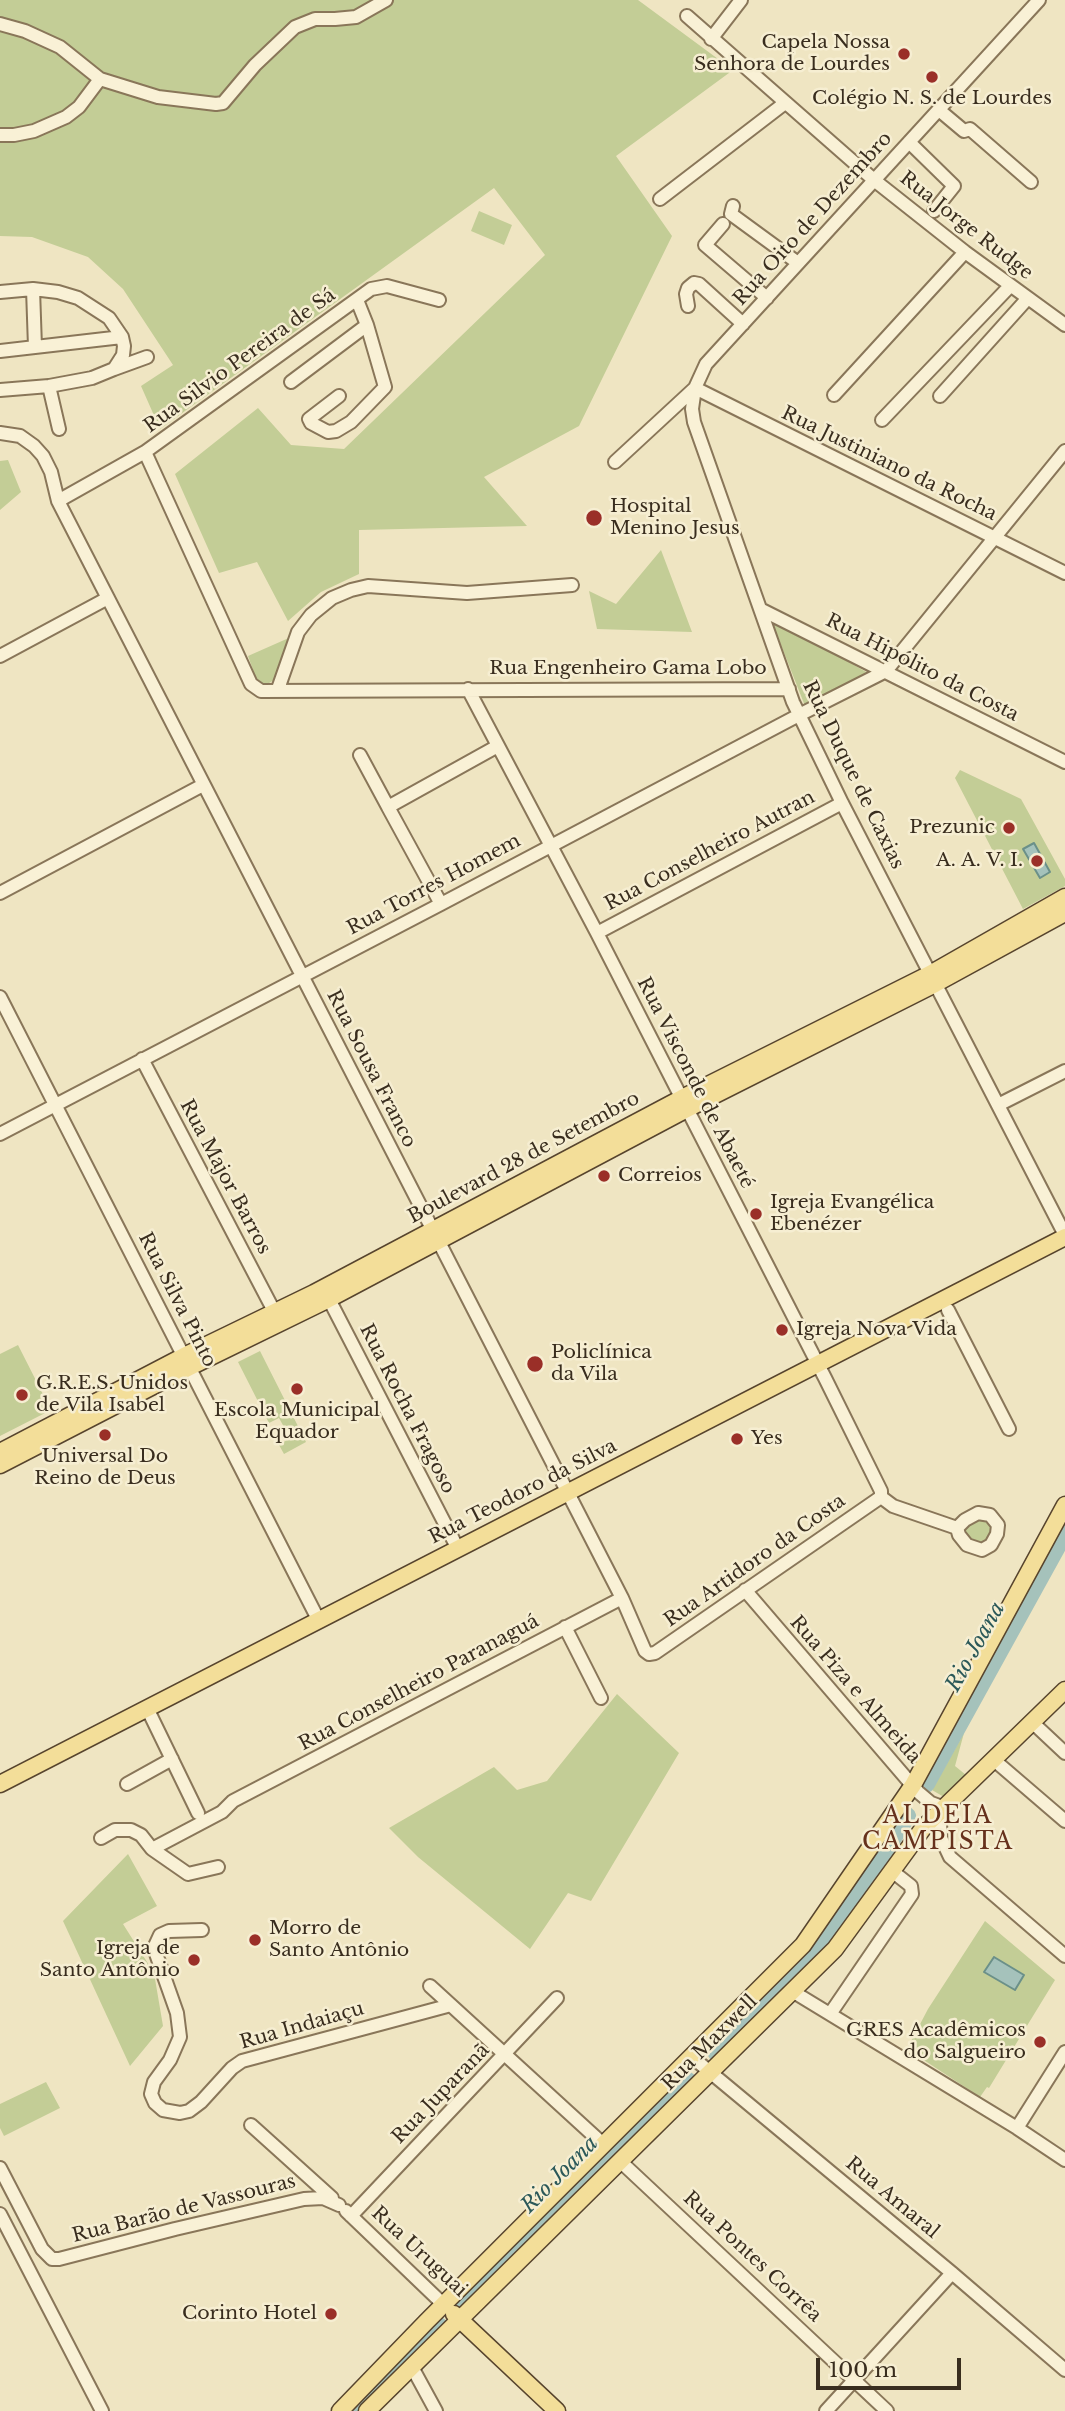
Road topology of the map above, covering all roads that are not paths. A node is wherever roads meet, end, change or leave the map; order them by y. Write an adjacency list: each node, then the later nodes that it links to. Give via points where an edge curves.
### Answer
1 (386, 0): 7 (street, via 356,17 315,19 295,27 223,103 158,97)
2 (741, 0): 6 (street)
3 (1039, 0): 9 (street, Rua Oito de Dezembro)
4 (687, 16): 6 (street, Rua Jorge Rudge)
5 (0, 24): 7 (street, via 60,47)
6 (710, 39): 8 (street, Rua Jorge Rudge)
7 (100, 79): 10 (street, via 66,117 34,131)
8 (785, 103): 12 (street, Rua Jorge Rudge); 14 (street)
9 (939, 110): 11 (street, Rua Oito de Dezembro); 13 (street, via 964,131 970,129)
10 (0, 135)
11 (909, 142): 12 (street, Rua Oito de Dezembro); 16 (street, via 954,186)
12 (874, 180): 18 (street, Rua Jorge Rudge); 19 (street, Rua Oito de Dezembro)
13 (1031, 182)
14 (660, 200)
15 (733, 206): 19 (street, via 731,214)
16 (934, 211)
17 (723, 224): 23 (street, via 701,250)
18 (965, 252): 20 (street, Rua Jorge Rudge); 40 (street)
19 (798, 263): 23 (street, Rua Oito de Dezembro)
20 (1010, 286): 24 (street, Rua Jorge Rudge); 43 (street)
21 (33, 289): 22 (street); 31 (street, via 58,292 93,305); 32 (street)
22 (0, 292)
23 (767, 298): 28 (street, Rua Oito de Dezembro)
24 (1028, 298): 29 (street, Rua Jorge Rudge); 42 (street)
25 (357, 300): 26 (street, Rua Silvio Pereira de Sá, via 371,289 387,286); 30 (street, Rua Silvio Pereira de Sá); 47 (street, Rua Silvio Pereira de Sá)
26 (439, 300)
27 (688, 306): 28 (street, via 688,288 699,284)
28 (743, 324): 38 (street, Rua Oito de Dezembro, via 706,364)
29 (1065, 325)
30 (367, 326): 36 (street); 41 (street, Rua Silvio Pereira de Sá, via 385,387 336,431 311,423 309,419)
31 (122, 337): 32 (street); 35 (street, via 123,355)
32 (35, 347): 33 (street)
33 (0, 351)
34 (147, 357): 35 (street)
35 (114, 369): 37 (street)
36 (291, 382)
37 (49, 386): 39 (street); 44 (street)
38 (695, 388): 48 (street, Rua Oito de Dezembro); 50 (street, Rua Justiniano da Rocha); 54 (street, Rua Duque de Caxias, via 694,422)
39 (0, 390)
40 (834, 395)
41 (339, 396)
42 (940, 396)
43 (883, 420)
44 (60, 429)
45 (0, 433): 49 (street, Rua Sousa Franco, via 20,436 43,456)
46 (1065, 451): 50 (street)
47 (145, 452): 49 (street, Rua Silvio Pereira de Sá); 57 (street, Rua Engenheiro Gama Lobo, via 251,684 261,691)
48 (615, 462)
49 (58, 501): 53 (street, Rua Sousa Franco)
50 (993, 537): 51 (street, Rua Justiniano da Rocha); 56 (street)
51 (1065, 573)
52 (572, 585): 57 (street, via 467,593 368,586 351,590 332,598 298,632)
53 (108, 598): 55 (street); 64 (street, Rua Sousa Franco)
54 (762, 610): 56 (street, Rua Hipólito da Costa); 59 (street, Rua Duque de Caxias)
55 (0, 656)
56 (886, 671): 60 (street, Rua Torres Homem); 63 (street, Rua Hipólito da Costa)
57 (278, 689): 58 (street, Rua Engenheiro Gama Lobo)
58 (468, 689): 59 (street, Rua Engenheiro Gama Lobo); 61 (street, Rua Visconde de Abaeté)
59 (789, 689): 60 (street, Rua Duque de Caxias)
60 (799, 715): 65 (street, Rua Duque de Caxias); 67 (street, Rua Torres Homem)
61 (496, 747): 66 (street); 67 (street, Rua Visconde de Abaeté)
62 (360, 755): 66 (street)
63 (1065, 762)
64 (203, 785): 68 (street); 73 (street, Rua Sousa Franco)
65 (842, 803): 72 (street, Rua Conselheiro Autran); 74 (street, Rua Duque de Caxias)
66 (388, 807): 70 (street)
67 (550, 846): 70 (street, Rua Torres Homem); 72 (street, Rua Visconde de Abaeté)
68 (0, 893)
69 (1065, 897): 74 (main road, Boulevard 28 de Setembro)
70 (441, 904): 73 (street, Rua Torres Homem)
71 (1065, 913): 74 (main road, Boulevard 28 de Setembro)
72 (597, 933): 78 (street, Rua Visconde de Abaeté)
73 (302, 976): 76 (street, Rua Torres Homem); 82 (street, Rua Sousa Franco)
74 (932, 979): 78 (main road, Boulevard 28 de Setembro); 80 (street, Rua Duque de Caxias)
75 (0, 997): 79 (street, Rua Silva Pinto)
76 (142, 1059): 79 (street, Rua Torres Homem); 86 (street, Rua Major Barros)
77 (1065, 1071): 80 (street)
78 (685, 1104): 82 (main road, Boulevard 28 de Setembro); 88 (street, Rua Visconde de Abaeté)
79 (55, 1105): 81 (street, Rua Torres Homem); 87 (street, Rua Silva Pinto)
80 (998, 1105): 83 (street, Rua Duque de Caxias)
81 (0, 1134)
82 (436, 1236): 84 (main road, Boulevard 28 de Setembro); 92 (street, Rua Sousa Franco)
83 (1065, 1236): 88 (main road, Rua Teodoro da Silva)
84 (321, 1296): 86 (main road, Boulevard 28 de Setembro); 87 (main road, Boulevard 28 de Setembro); 96 (street, Rua Rocha Fragoso, via 332,1305)
85 (948, 1310): 89 (street)
86 (275, 1313): 87 (main road, Boulevard 28 de Setembro)
87 (187, 1361): 90 (main road, Boulevard 28 de Setembro); 91 (main road, Boulevard 28 de Setembro); 99 (street, Rua Silva Pinto)
88 (817, 1363): 92 (main road, Rua Teodoro da Silva); 93 (street, Rua Visconde de Abaeté)
89 (1009, 1429)
90 (0, 1452)
91 (0, 1465)
92 (566, 1493): 96 (main road, Rua Teodoro da Silva); 98 (street, Rua Sousa Franco)
93 (881, 1497): 95 (street); 97 (street, Rua Artidoro da Costa)
94 (1065, 1505): 111 (main road, Rua Maxwell)
95 (957, 1528)
96 (458, 1549): 99 (main road, Rua Teodoro da Silva)
97 (745, 1590): 101 (street, Rua Artidoro da Costa); 111 (street, Rua Piza e Almeida)
98 (622, 1598): 100 (street, Rua Conselheiro Paranaguá); 101 (street, Rua Sousa Franco)
99 (320, 1621): 104 (main road, Rua Teodoro da Silva)
100 (565, 1628): 103 (street); 116 (street, Rua Conselheiro Paranaguá, via 233,1801 222,1812)
101 (649, 1654)
102 (1065, 1690): 105 (main road, Rua Maxwell)
103 (601, 1699)
104 (148, 1710): 107 (street); 109 (main road, Rua Teodoro da Silva)
105 (1032, 1722): 106 (street); 108 (main road, Rua Maxwell)
106 (1065, 1753)
107 (172, 1759): 110 (street); 113 (street)
108 (994, 1760): 112 (main road, Rua Maxwell); 114 (street)
109 (0, 1784)
110 (127, 1784)
111 (913, 1785): 112 (street, Rua Piza e Almeida); 128 (main road, Rua Maxwell, via 803,1945)
112 (942, 1807): 118 (main road, Rua Maxwell); 120 (street, via 941,1839 950,1857)
113 (198, 1813)
114 (1065, 1821)
115 (100, 1838): 116 (street, via 115,1830 131,1830)
116 (152, 1849): 117 (street, via 188,1874)
117 (218, 1867)
118 (892, 1871): 122 (main road, Rua Maxwell, via 835,1949); 125 (street, via 911,1886 912,1894)
119 (202, 1930): 124 (street, Rua Indaiaçu, via 169,1931 160,1935 154,1948 177,2013 180,2037 151,2094 163,2110 189,2111 242,2061)
120 (1065, 1956)
121 (430, 1986): 124 (street)
122 (792, 1991): 125 (street); 129 (main road, Rua Maxwell)
123 (557, 1998): 127 (street, Rua Juparanã)
124 (451, 2005): 127 (street)
125 (830, 2014): 131 (street)
126 (1065, 2052): 131 (street)
127 (506, 2055): 132 (street); 138 (street, Rua Juparanã)
128 (692, 2057): 129 (street, Rua Amaral); 132 (main road, Rua Maxwell)
129 (710, 2072): 134 (main road, Rua Maxwell); 142 (street, Rua Amaral)
130 (251, 2125): 136 (street, Rua Uruguai)
131 (1017, 2128): 133 (street)
132 (604, 2146): 144 (main road, Rua Maxwell)
133 (1065, 2160)
134 (620, 2161): 145 (main road, Rua Maxwell); 148 (street, Rua Pontes Corrêa)
135 (0, 2168): 139 (street, Rua Barão de Vassouras)
136 (339, 2204): 138 (street, Rua Uruguai); 140 (street, Rua Barão de Vassouras, via 323,2198 304,2199)
137 (0, 2214): 141 (street)
138 (351, 2216): 144 (street, Rua Uruguai)
139 (42, 2249): 140 (street, Rua Barão de Vassouras); 141 (street, via 35,2258)
140 (52, 2259): 143 (street, via 39,2268)
141 (24, 2260): 143 (street)
142 (952, 2273): 147 (street, Rua Amaral); 148 (street)
143 (35, 2283): 149 (street)
144 (444, 2305): 145 (main road, Rua Uruguai); 150 (main road, Rua Maxwell)
145 (461, 2320): 146 (main road, Rua Maxwell); 153 (main road, Rua Uruguai)
146 (412, 2367): 151 (main road, Rua Maxwell); 152 (street)
147 (1065, 2370)
148 (854, 2380): 154 (street); 155 (street, Rua Pontes Corrêa)
149 (102, 2411)
150 (340, 2411)
151 (367, 2411)
152 (436, 2411)
153 (557, 2411)
154 (826, 2411)
155 (887, 2411)

